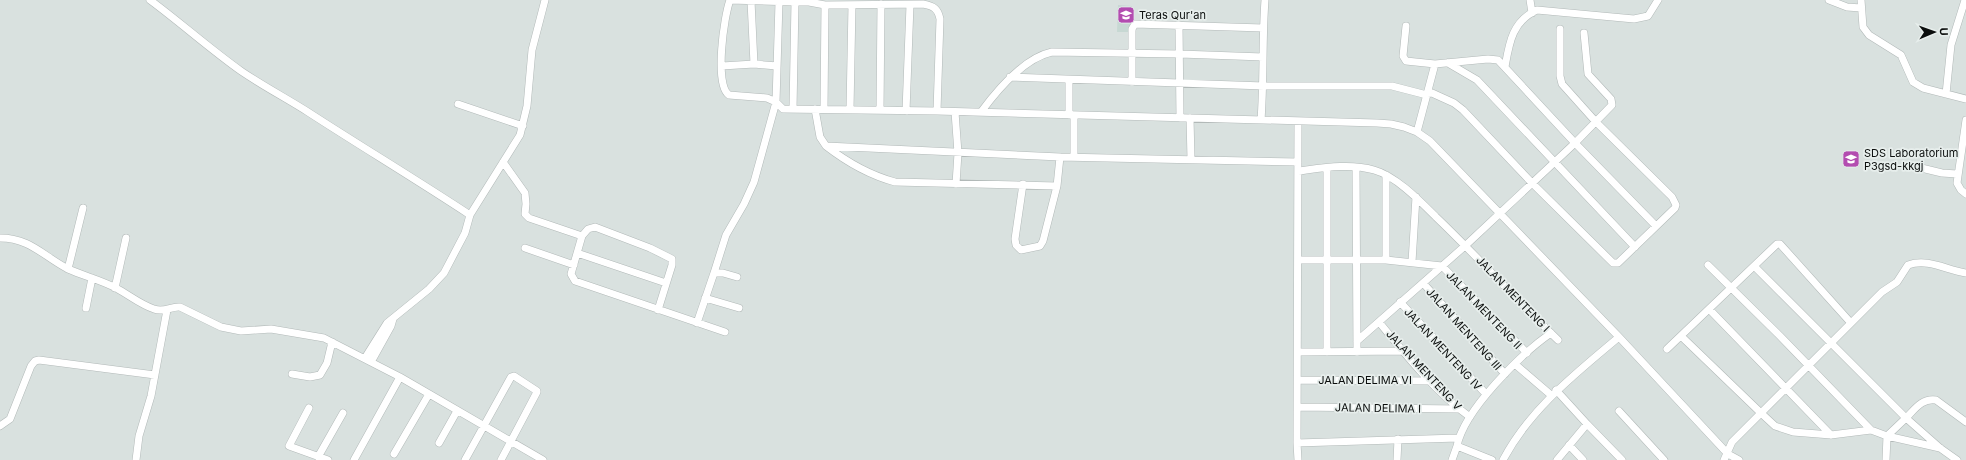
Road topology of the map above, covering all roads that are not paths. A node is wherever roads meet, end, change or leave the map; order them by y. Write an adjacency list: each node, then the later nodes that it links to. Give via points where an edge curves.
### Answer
1 (150, 0): 85 (street, via 247,75)
2 (545, 0): 60 (street, via 532,50)
3 (730, 0): 9 (street); 31 (street, via 725,18)
4 (1265, 0): 22 (street)
5 (1530, 0): 19 (street)
6 (1658, 0): 19 (street, via 1648,16 1634,18 1537,10)
7 (1829, 0): 16 (street, via 1851,8)
8 (1965, 0): 40 (street, via 1951,45)
9 (751, 1): 11 (street); 29 (street)
10 (809, 1): 12 (street); 17 (street)
11 (779, 2): 12 (street); 32 (street)
12 (796, 2): 44 (street)
13 (923, 2): 15 (street); 50 (street, via 932,5 940,19)
14 (881, 4): 15 (street); 18 (street); 48 (street)
15 (910, 4): 49 (street)
16 (1861, 4): 40 (street, via 1862,23 1866,30 1901,56 1913,82 1923,88)
17 (824, 5): 18 (street); 46 (street)
18 (852, 5): 47 (street)
19 (1532, 13): 33 (street, via 1518,24 1513,33)
20 (1179, 25): 22 (street); 25 (street, via 1135,24 1132,29); 26 (street)
21 (1406, 26): 30 (street, via 1404,60)
22 (1263, 28): 27 (street)
23 (1560, 29): 59 (street, via 1562,84)
24 (1584, 33): 59 (street, via 1588,74 1613,102)
25 (1132, 53): 26 (street); 34 (street, via 1052,52 1044,54); 36 (street)
26 (1180, 54): 27 (street); 37 (street)
27 (1264, 58): 38 (street)
28 (1448, 62): 30 (street); 33 (street, via 1493,59); 70 (street, via 1477,80)
29 (754, 64): 31 (street); 32 (street)
30 (1435, 64): 39 (street)
31 (722, 66): 42 (street, via 723,88 729,96 762,97)
32 (777, 66): 42 (street)
33 (1505, 67): 62 (street)
34 (1010, 77): 35 (street); 52 (street)
35 (1069, 80): 36 (street); 53 (street)
36 (1132, 82): 37 (street)
37 (1180, 83): 38 (street); 54 (street)
38 (1264, 86): 39 (street, via 1392,86); 56 (street)
39 (1426, 94): 61 (street); 77 (street, via 1432,93 1459,106)
40 (1946, 94): 41 (street)
41 (1966, 98)
42 (776, 102): 44 (street, via 782,109); 105 (street, via 754,182 726,235)
43 (458, 104): 60 (street)
44 (794, 109): 45 (street)
45 (815, 109): 46 (street); 63 (street, via 820,137)
46 (824, 109): 47 (street)
47 (850, 109): 48 (street)
48 (880, 110): 49 (street)
49 (906, 111): 50 (street)
50 (937, 111): 51 (street)
51 (955, 112): 52 (street); 64 (street)
52 (981, 112): 53 (street)
53 (1071, 115): 54 (street); 65 (street)
54 (1180, 118): 55 (street)
55 (1190, 118): 56 (street); 67 (street)
56 (1261, 120): 58 (street)
57 (1966, 120): 75 (street)
58 (1298, 122): 61 (street, via 1391,124); 69 (street)
59 (1596, 122): 62 (street); 86 (street, via 1675,202 1675,208)
60 (523, 126): 68 (street)
61 (1417, 132): 84 (street, via 1430,141)
62 (1575, 143): 70 (street); 86 (street)
63 (826, 146): 64 (street); 78 (street, via 848,163 895,182)
64 (958, 153): 66 (street); 78 (street)
65 (1074, 156): 66 (street); 67 (street)
66 (1060, 157): 80 (street)
67 (1191, 159): 69 (street)
68 (503, 162): 85 (street); 87 (street, via 525,193 525,214 529,218)
69 (1298, 162): 74 (street)
70 (1555, 162): 77 (street); 91 (street)
71 (1912, 166): 75 (street)
72 (1356, 167): 73 (street, JALAN MENTENG I); 76 (street, JALAN MENTENG I); 97 (street)
73 (1327, 168): 74 (street, JALAN MENTENG I); 96 (street)
74 (1298, 171): 94 (street)
75 (1957, 174): 81 (street, via 1958,186)
76 (1386, 175): 82 (street, JALAN MENTENG I); 95 (street)
77 (1532, 183): 84 (street); 91 (street, via 1613,262 1621,262)
78 (956, 184): 79 (street)
79 (1024, 184): 80 (street); 80 (street, via 1015,239 1021,250 1040,246 1043,241)
80 (1057, 186)
81 (1966, 194)
82 (1416, 198): 90 (street, JALAN MENTENG I); 98 (street)
83 (83, 208): 103 (street)
84 (1500, 213): 90 (street); 125 (street)
85 (470, 215): 136 (street, via 465,233 444,273 384,327)
86 (1656, 226): 91 (street)
87 (582, 236): 93 (street); 109 (street, via 588,229 595,227 668,256 672,260 672,266)
88 (0, 238): 103 (street, via 16,238 25,242)
89 (126, 238): 110 (street)
90 (1467, 246): 101 (street); 123 (street, JALAN MENTENG I)
91 (1636, 246)
92 (525, 248): 99 (street)
93 (576, 253): 99 (street); 109 (street)
94 (1298, 260): 96 (street); 132 (street)
95 (1386, 260): 97 (street); 98 (street)
96 (1326, 261): 97 (street); 133 (street)
97 (1356, 261): 127 (street)
98 (1412, 262): 101 (street)
99 (574, 265): 118 (street, via 572,274 575,281)
100 (1708, 265): 111 (street)
101 (1442, 266): 108 (street); 135 (street, JALAN MENTENG II)
102 (1754, 266): 111 (street); 120 (street, via 1775,245 1780,244); 129 (street)
103 (68, 269): 107 (street)
104 (1966, 272): 120 (street, via 1938,264 1908,265 1897,282 1882,292)
105 (714, 273): 106 (street); 112 (street)
106 (737, 277)
107 (92, 278): 110 (street); 114 (street)
108 (1424, 283): 113 (street); 140 (street, JALAN MENTENG III)
109 (666, 284): 118 (street)
110 (115, 288): 117 (street, via 154,310)
111 (1732, 288): 116 (street); 138 (street)
112 (706, 298): 115 (street); 121 (street)
113 (1400, 302): 119 (street); 148 (street, JALAN MENTENG IV)
114 (86, 308)
115 (738, 308)
116 (1709, 309): 124 (street); 145 (street)
117 (167, 310): 128 (street, via 175,306 180,307 229,329 271,329 314,336); 141 (street)
118 (658, 310): 121 (street)
119 (1379, 322): 127 (street); 131 (street, JALAN MENTENG V)
120 (1851, 322): 129 (street)
121 (697, 323): 122 (street)
122 (725, 332)
123 (1551, 333): 126 (street, JALAN MENTENG I); 135 (street)
124 (1681, 336): 130 (street); 155 (street)
125 (1619, 337): 146 (street); 175 (street)
126 (1558, 340)
127 (1357, 341): 134 (street)
128 (332, 342): 136 (street); 139 (street, via 327,363 320,375 310,377)
129 (1828, 342): 138 (street); 157 (street)
130 (1667, 349)
131 (1403, 351): 134 (street); 144 (street, JALAN MENTENG V)
132 (1299, 352): 133 (street); 143 (street)
133 (1327, 352): 134 (street)
134 (1357, 352)
135 (1527, 353): 137 (street)
136 (368, 360): 142 (street)
137 (1516, 365): 140 (street); 146 (street)
138 (1809, 365): 145 (street); 162 (street)
139 (292, 374)
140 (1505, 374): 148 (street)
141 (155, 375): 160 (street, via 39,360 32,366 10,420); 177 (street, via 139,436)
142 (400, 377): 147 (street); 179 (street)
143 (1298, 380): 144 (street, JALAN DELIMA VI); 149 (street)
144 (1431, 380): 151 (street, JALAN MENTENG V)
145 (1786, 389): 155 (street); 163 (street)
146 (1554, 393): 159 (street); 186 (street, via 1510,446)
147 (429, 394): 152 (street); 173 (street)
148 (1486, 394): 156 (street)
149 (1298, 407): 151 (street, JALAN DELIMA I); 169 (street)
150 (310, 408): 174 (street, via 289,445)
151 (1458, 408): 156 (street, JALAN MENTENG V)
152 (457, 411): 161 (street); 168 (street)
153 (1619, 411): 190 (street)
154 (343, 412): 174 (street)
155 (1762, 414): 163 (street, via 1775,426 1784,430); 175 (street, via 1732,442)
156 (1470, 417): 165 (street)
157 (1906, 418): 158 (street, via 1924,400 1932,399); 164 (street); 172 (street)
158 (1966, 422)
159 (1587, 424): 170 (street); 189 (street)
160 (0, 426)
161 (485, 427): 167 (street); 167 (street, via 511,377 514,376 537,392); 180 (street)
162 (1871, 430): 163 (street); 164 (street)
163 (1831, 435)
164 (1887, 436): 172 (street); 192 (street)
165 (1458, 438): 166 (street); 171 (street)
166 (1398, 439): 169 (street); 183 (street)
167 (511, 442): 176 (street); 181 (street)
168 (439, 443)
169 (1297, 443): 182 (street)
170 (1570, 445): 187 (street); 188 (street)
171 (1457, 446): 184 (street); 185 (street)
172 (1940, 448): 193 (street)
173 (394, 454)
174 (318, 457): 178 (street)
175 (1726, 457): 191 (street)
176 (540, 459)
177 (136, 460)
178 (328, 460)
179 (354, 460)
180 (465, 460)
181 (501, 460)
182 (1298, 460)
183 (1397, 460)
184 (1452, 460)
185 (1492, 460)
186 (1503, 460)
187 (1557, 460)
188 (1583, 460)
189 (1622, 460)
190 (1664, 460)
191 (1740, 460)
192 (1886, 460)
193 (1957, 460)

